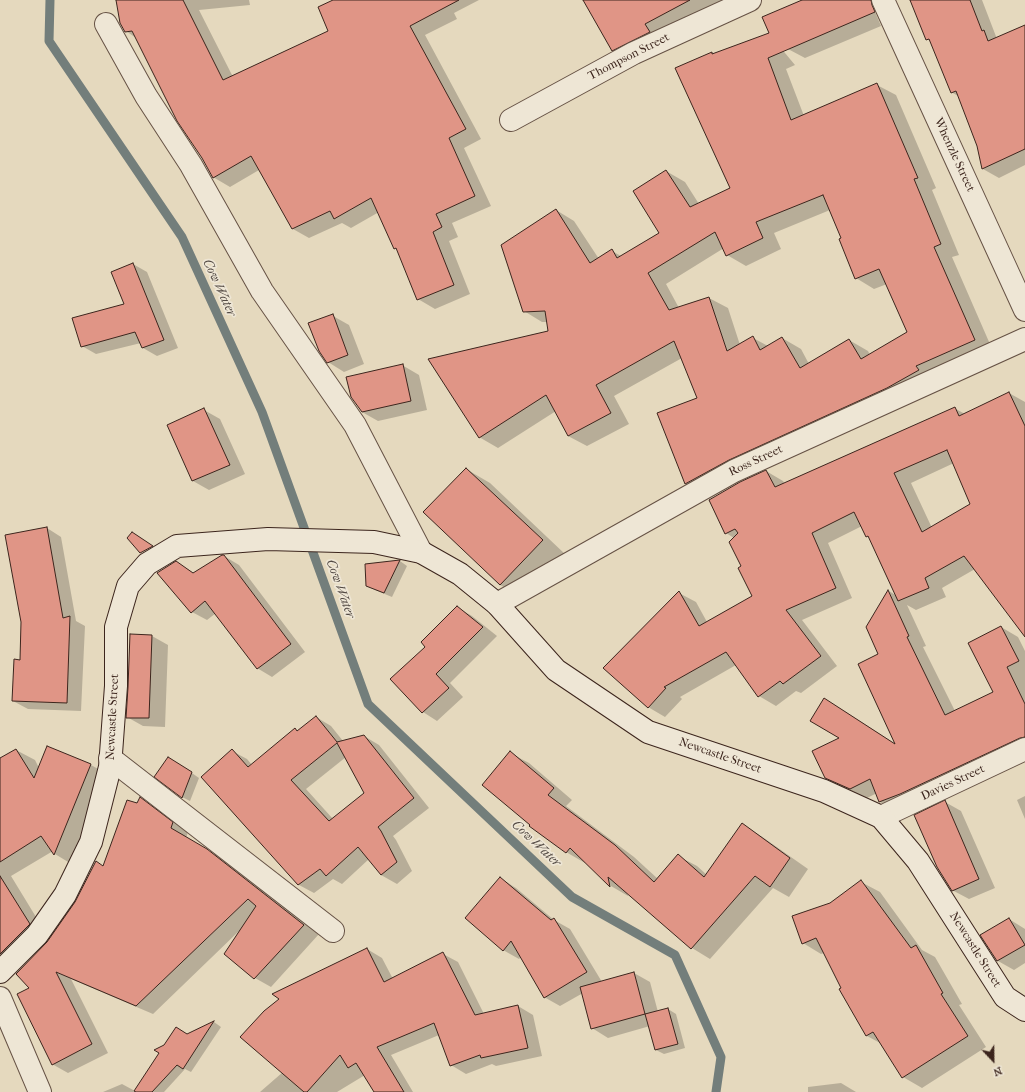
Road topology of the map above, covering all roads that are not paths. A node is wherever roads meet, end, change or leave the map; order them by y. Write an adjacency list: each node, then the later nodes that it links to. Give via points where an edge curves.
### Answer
1 (750, 0): 4 (street, Thompson Street, via 634,53)
2 (883, 0): 5 (street, Whenzle Street)
3 (106, 24): 7 (street, via 262,290 355,425)
4 (511, 120)
5 (1025, 310)
6 (1025, 339): 8 (street, Ross Street, via 734,471)
7 (421, 552): 8 (street, Newcastle Street, via 460,574); 10 (street, Newcastle Street, via 374,542 268,539 177,546 146,564 128,586 116,627 116,686)
8 (497, 604): 11 (street, Newcastle Street, via 556,670 648,732 824,790)
9 (1025, 749): 11 (street, Davies Street)
10 (110, 758): 12 (street); 13 (street, Newcastle Street, via 91,842 64,895 37,935)
11 (881, 817): 15 (street, Newcastle Street, via 918,860 1005,997)
12 (333, 931)
13 (0, 972)
14 (0, 998): 16 (street)
15 (1025, 1010)
16 (40, 1092)

